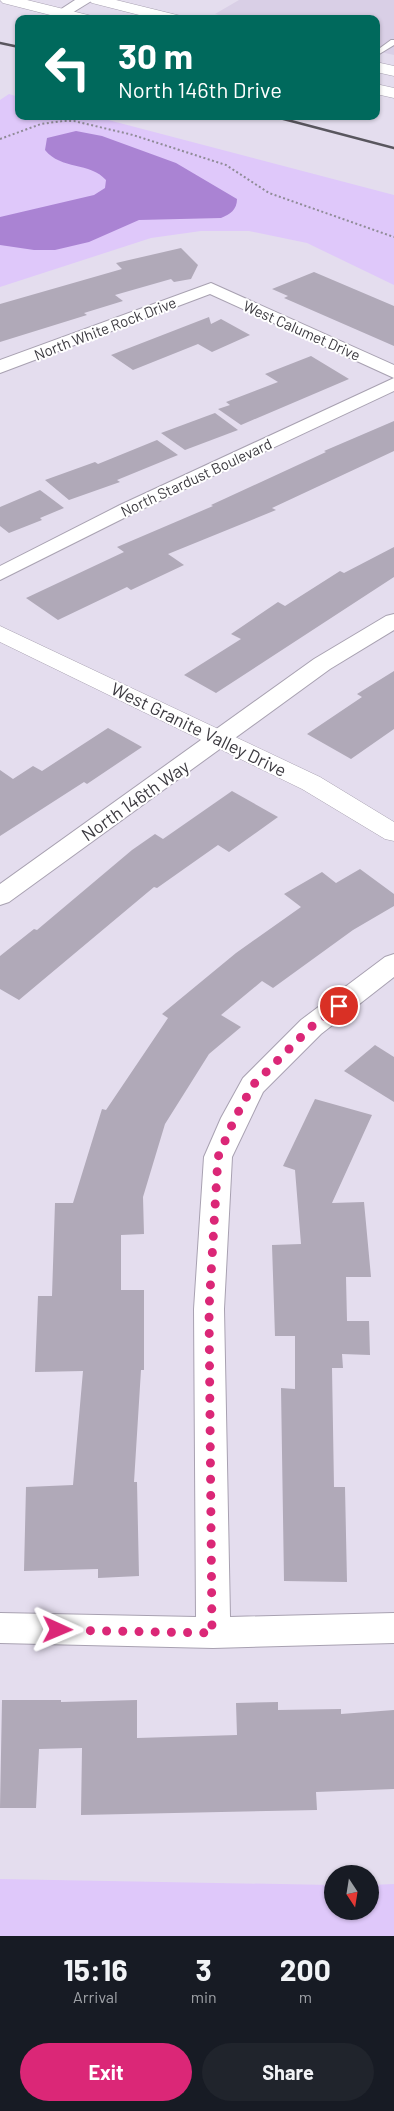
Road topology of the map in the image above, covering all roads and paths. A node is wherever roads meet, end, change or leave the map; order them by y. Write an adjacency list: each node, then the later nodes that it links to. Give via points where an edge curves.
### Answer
1 (8, 0): 4 (main road)
2 (86, 0): 4 (street)
3 (97, 0): 6 (main road)
4 (62, 13): 5 (main road)
5 (70, 15)
6 (159, 15)
7 (394, 42): 8 (lane)
8 (380, 51)
9 (380, 68): 10 (main road)
10 (394, 71)
11 (380, 90): 12 (main road)
12 (394, 93)
13 (0, 139): 14 (path, via 41,124 63,121 133,135 226,165 269,193)
14 (394, 237)
15 (210, 288): 16 (street, North White Rock Drive); 17 (street, West Calumet Drive)
16 (0, 367)
17 (394, 372)
18 (394, 384): 19 (street, North Stardust Boulevard, via 127,509)
19 (0, 574)
20 (394, 620): 22 (street, North 146th Way, via 322,664)
21 (0, 633): 22 (main road, West Granite Valley Drive)
22 (220, 738): 23 (main road, West Granite Valley Drive, via 311,783); 24 (street, North 146th Way)
23 (394, 833)
24 (0, 896)
25 (394, 963): 28 (street, via 311,1027 253,1085 218,1157 209,1309)
26 (0, 1628): 28 (street)
27 (394, 1628): 28 (street)
28 (212, 1633)

